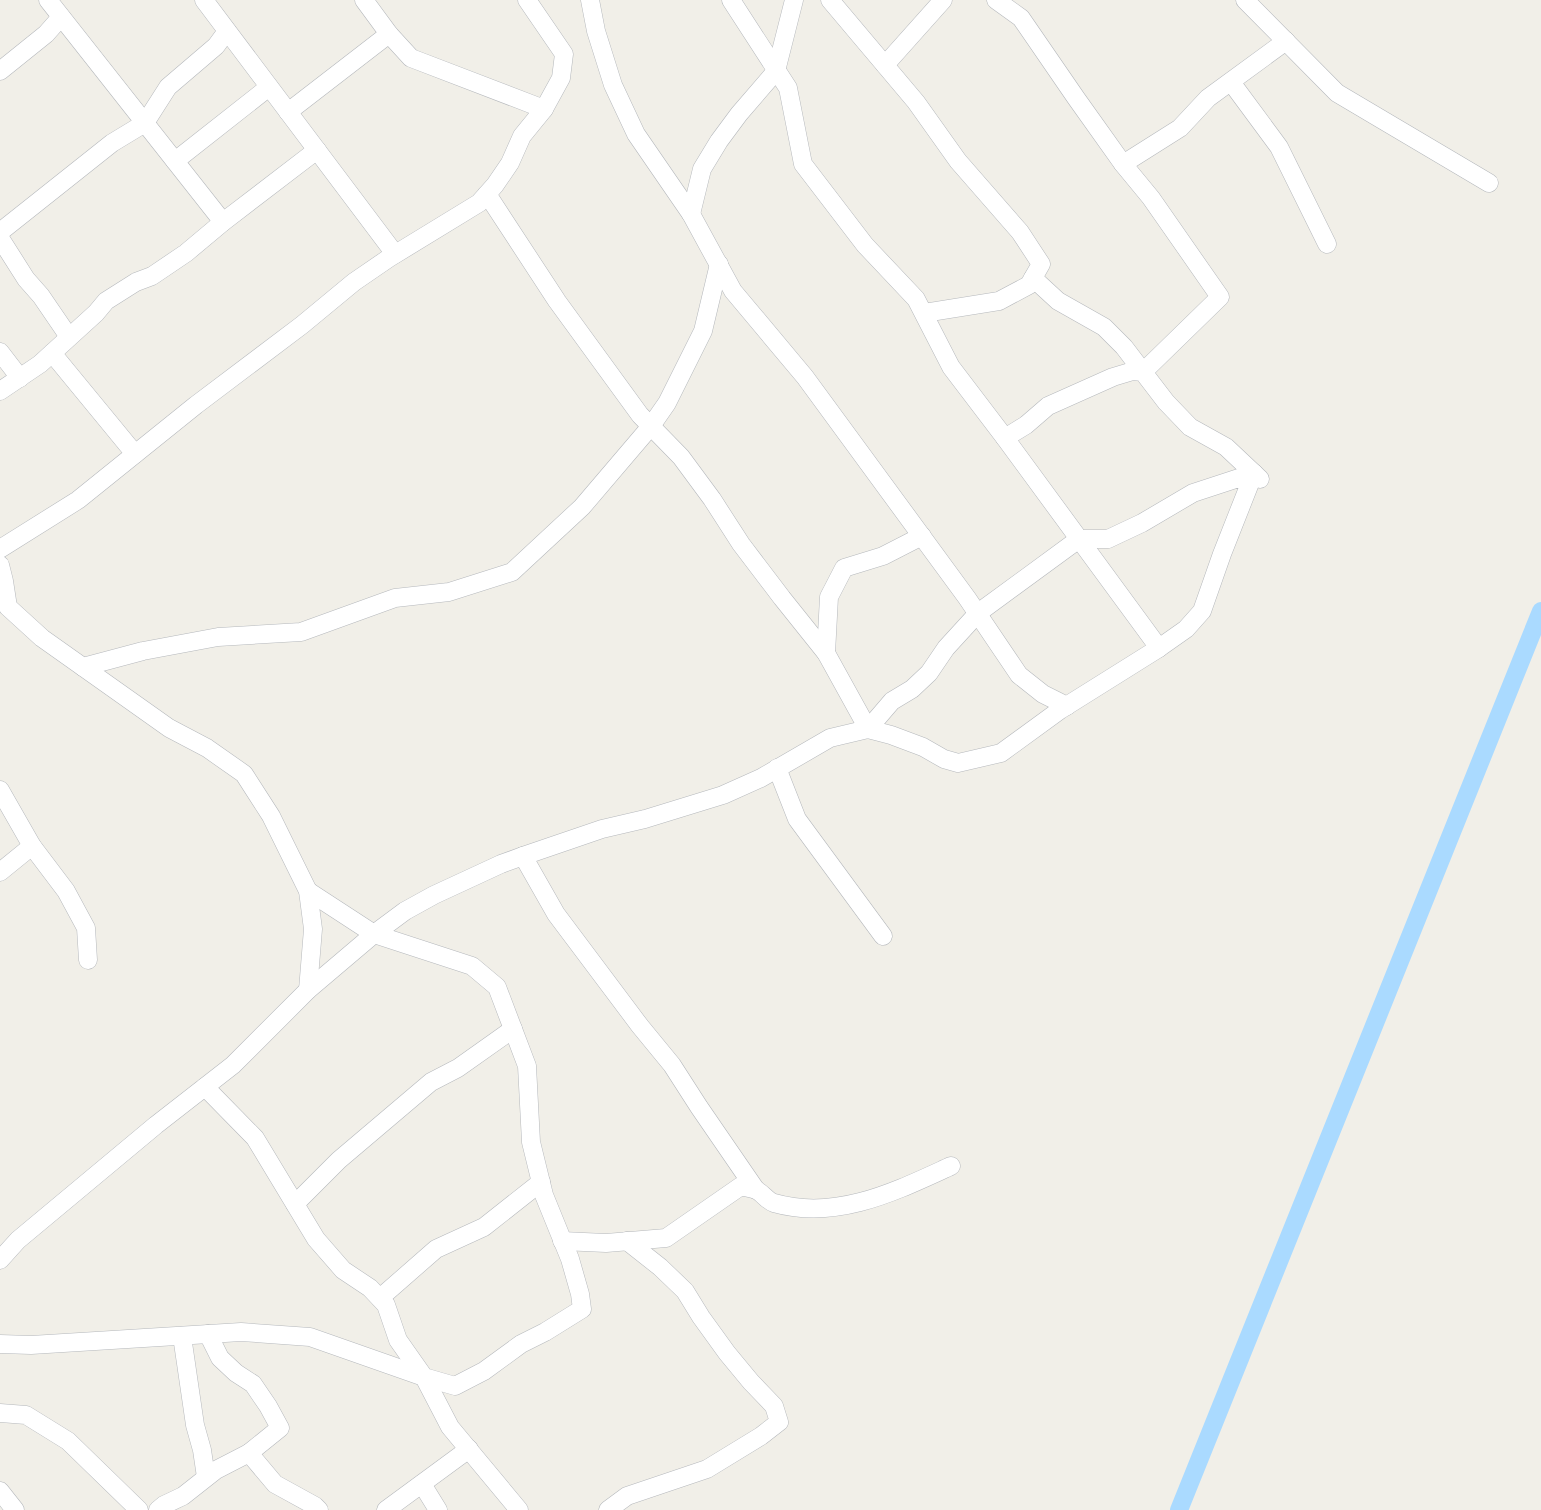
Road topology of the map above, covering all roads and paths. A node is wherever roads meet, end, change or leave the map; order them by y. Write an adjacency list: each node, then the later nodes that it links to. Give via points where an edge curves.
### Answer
1 (48, 0): 12 (street)
2 (204, 0): 13 (street)
3 (364, 0): 14 (street)
4 (527, 0): 21 (street, via 564,54 561,78)
5 (590, 0): 29 (street, via 613,85 636,134)
6 (732, 0): 18 (street)
7 (794, 0): 18 (street)
8 (830, 0): 16 (street)
9 (943, 0): 16 (street)
10 (996, 0): 26 (street, via 1020,18)
11 (1245, 0): 15 (street)
12 (61, 16): 17 (street, via 46,34); 23 (street)
13 (226, 31): 20 (street); 23 (street, via 216,46 168,87)
14 (389, 34): 21 (street, via 411,58); 22 (street)
15 (1286, 41): 19 (street); 27 (street, via 1337,93)
16 (885, 65): 36 (street, via 958,161 1020,232 1041,264)
17 (0, 71)
18 (776, 71): 29 (street, via 719,141 702,170); 37 (street, via 788,88 803,164 865,245 916,299)
19 (1230, 82): 26 (street, via 1208,98 1180,128); 33 (street, via 1279,147)
20 (269, 87): 22 (street); 25 (street)
21 (544, 109): 28 (street, via 522,136 510,163)
22 (288, 112): 24 (street)
23 (144, 123): 25 (street); 31 (street, via 112,143)
24 (317, 150): 30 (street); 34 (street)
25 (175, 162): 30 (street)
26 (1123, 164): 41 (street, via 1151,198 1220,297)
27 (1489, 183)
28 (487, 194): 34 (street, via 479,203); 44 (street, via 557,301)
29 (692, 214): 35 (street)
30 (223, 222): 38 (street, via 152,276 106,301)
31 (0, 232)
32 (0, 238): 38 (street)
33 (1327, 244)
34 (396, 254): 46 (street, via 354,282)
35 (719, 264): 44 (street, via 703,331 667,403); 48 (street, via 734,291 805,377)
36 (1033, 278): 37 (street, via 1029,285 999,300); 41 (street, via 1058,301 1104,327)
37 (924, 313): 45 (street, via 951,368)
38 (70, 337): 40 (street)
39 (0, 352): 42 (street)
40 (52, 353): 42 (street); 46 (street)
41 (1143, 372): 45 (street, via 1132,371 1113,377 1048,406); 47 (street, via 1190,427 1226,447)
42 (20, 378): 43 (street)
43 (0, 391)
44 (651, 426): 54 (street, via 682,457 747,552); 55 (street, via 582,507 512,572 450,592 395,598 301,632 218,637 143,651)
45 (1005, 438): 49 (street)
46 (135, 454): 50 (street, via 78,500)
47 (1258, 477): 49 (street, via 1192,493 1108,539); 53 (street, via 1222,554 1202,610 1186,628)
48 (922, 536): 52 (street); 54 (street, via 884,556 844,568 828,597)
49 (1079, 538): 52 (street); 53 (street)
50 (0, 549)
51 (0, 565): 55 (street, via 8,607 42,638)
52 (978, 613): 56 (street, via 1019,675 1043,694); 57 (street, via 912,690 892,701)
53 (1159, 648): 56 (street)
54 (826, 653): 57 (street)
55 (84, 667): 63 (street, via 169,728 207,748 244,774 271,816)
56 (1067, 706): 57 (street, via 1001,753 958,763)
57 (868, 728): 58 (street, via 830,738)
58 (777, 768): 61 (street, via 723,795 602,829); 65 (street, via 798,819)
59 (0, 790): 60 (street)
60 (32, 846): 62 (street); 66 (street, via 66,891 86,928)
61 (523, 856): 64 (street, via 434,895); 72 (street, via 556,914 672,1065)
62 (0, 872)
63 (308, 890): 64 (street); 67 (street, via 313,928)
64 (374, 934): 67 (street); 68 (street, via 472,966 497,987)
65 (883, 936)
66 (88, 960)
67 (308, 990): 69 (street, via 233,1065)
68 (513, 1029): 71 (street, via 527,1066 531,1142); 73 (street, via 458,1068 431,1082 339,1160)
69 (205, 1087): 73 (street, via 255,1138); 76 (street, via 18,1240)
70 (951, 1166): 72 (street, via 875,1199 832,1208 796,1208 772,1203)
71 (541, 1182): 74 (street); 77 (street, via 484,1227 436,1249)
72 (756, 1190): 75 (street, via 741,1186 666,1238)
73 (295, 1204): 77 (street, via 316,1239 343,1270)
74 (562, 1241): 75 (street); 81 (street, via 570,1259 582,1309 455,1386)
75 (627, 1241): 95 (street, via 684,1291 727,1354 774,1406 778,1422 707,1469 627,1496)
76 (0, 1260)
77 (380, 1298): 81 (street, via 386,1305 398,1340)
78 (208, 1334): 79 (street); 81 (street, via 241,1332 310,1337); 84 (street, via 220,1358 252,1384 280,1428)
79 (182, 1336): 80 (street); 85 (street, via 194,1425)
80 (0, 1344)
81 (424, 1377): 83 (street, via 450,1426)
82 (0, 1413): 89 (street, via 26,1415 68,1442)
83 (469, 1449): 86 (street); 94 (street)
84 (249, 1453): 85 (street); 91 (street, via 275,1484)
85 (206, 1477): 90 (street, via 183,1496)
86 (422, 1484): 92 (street); 93 (street)
87 (0, 1491): 88 (street)
88 (15, 1510)
89 (139, 1510)
90 (158, 1510)
91 (319, 1510)
92 (386, 1510)
93 (438, 1510)
94 (519, 1510)
95 (608, 1510)

